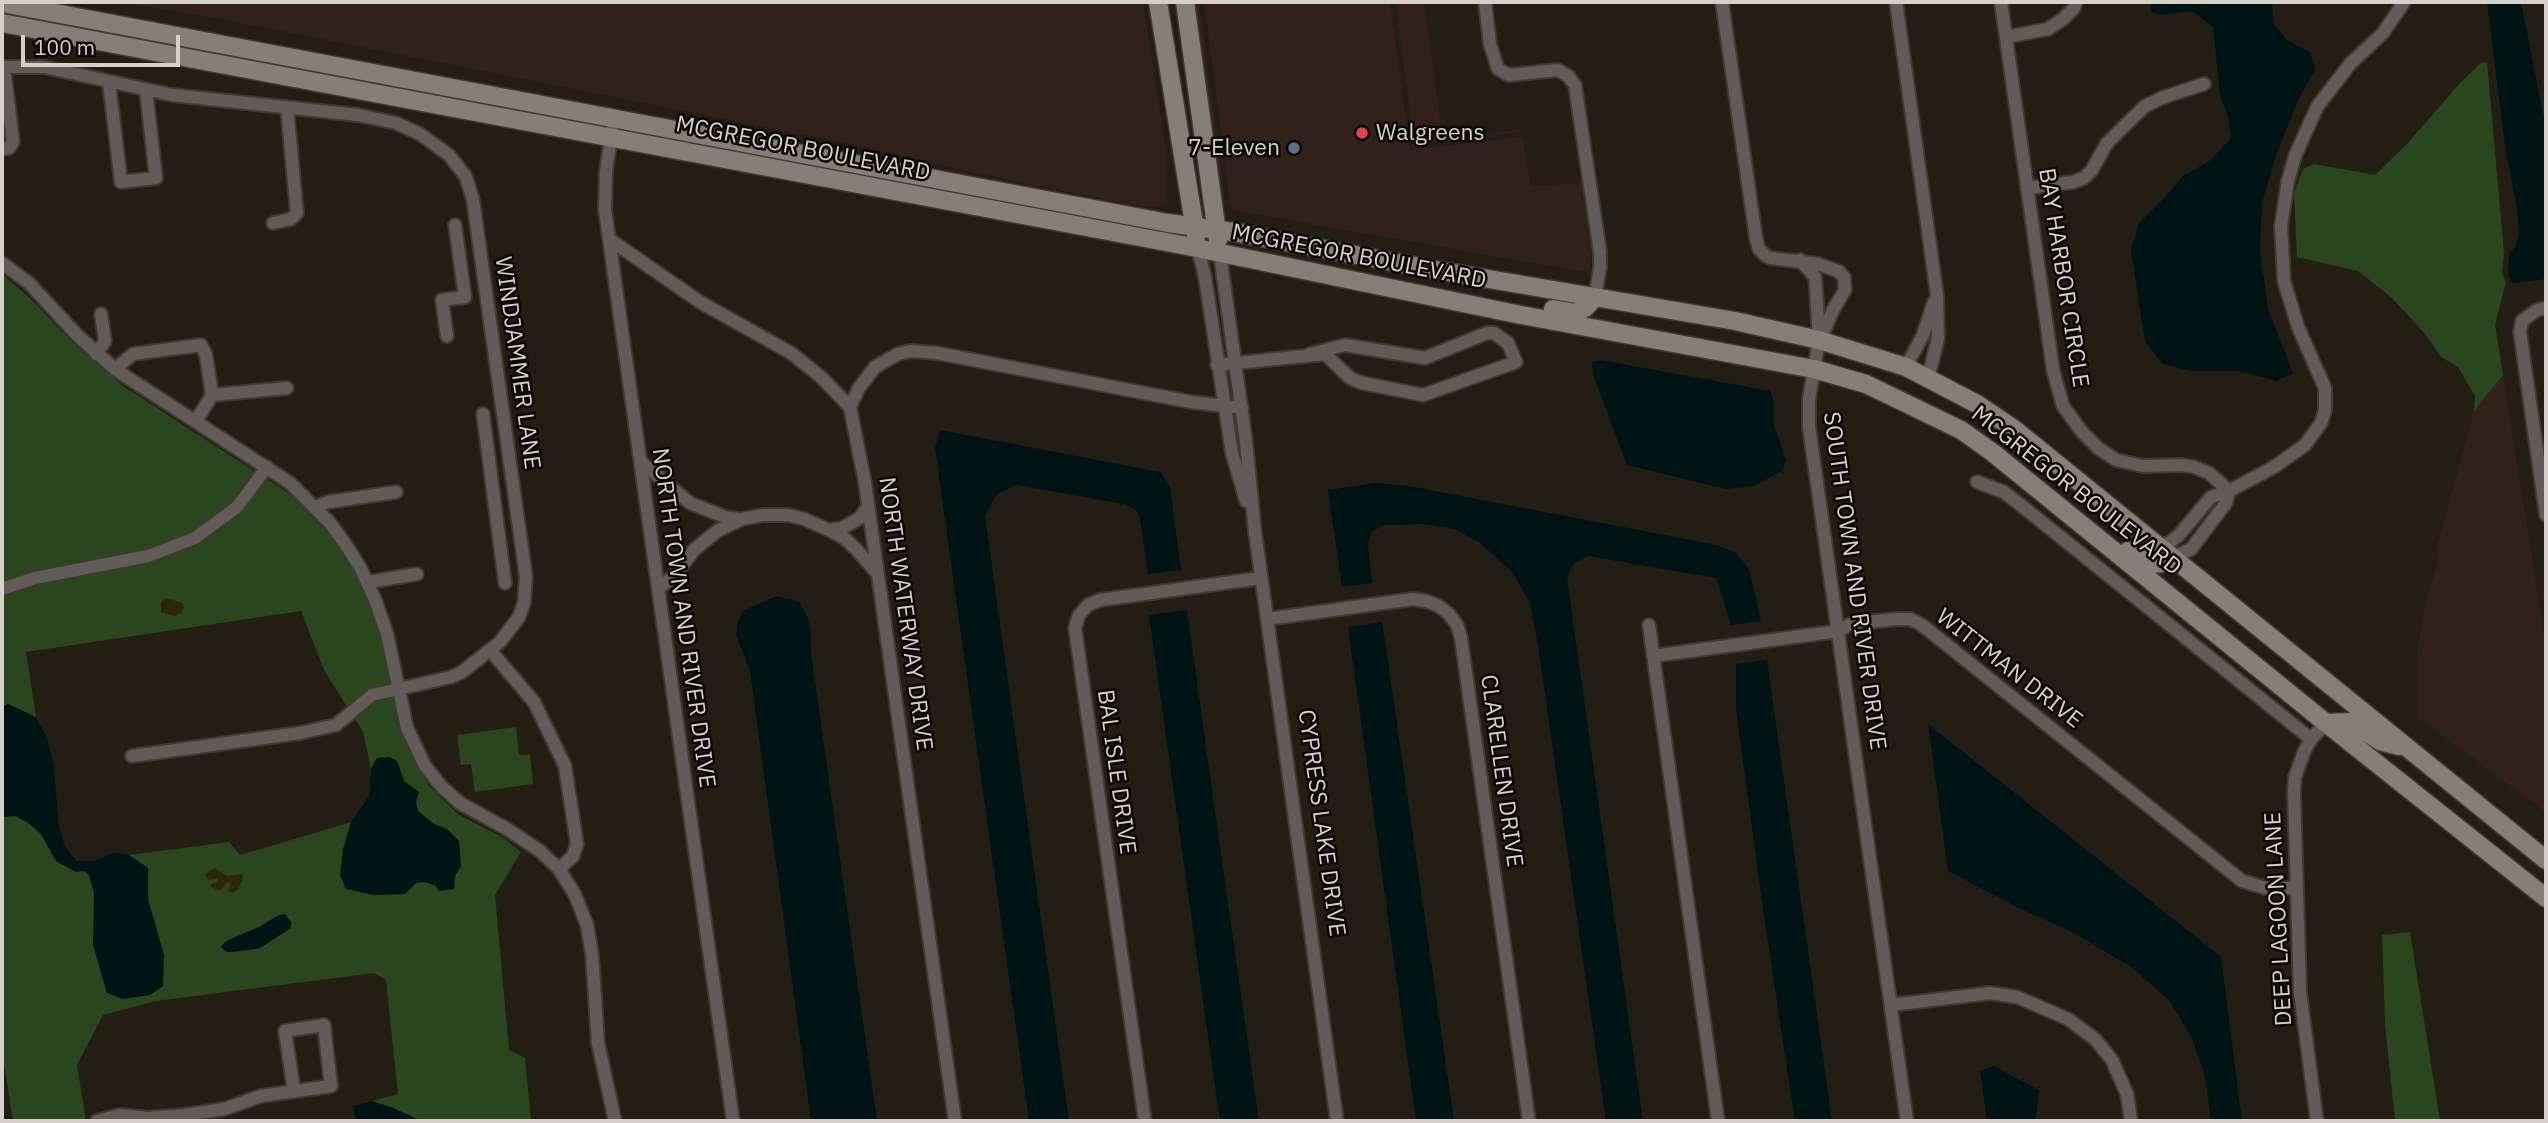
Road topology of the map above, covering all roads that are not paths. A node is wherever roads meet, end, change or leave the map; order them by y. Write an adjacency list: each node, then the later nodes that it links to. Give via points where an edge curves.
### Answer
1 (1158, 2): 22 (main road, CYPRESS LAKE DRIVE)
2 (1185, 2): 23 (main road, CYPRESS LAKE DRIVE)
3 (1485, 2): 32 (street, via 1498,69 1509,75 1558,71 1575,85 1600,252)
4 (1722, 2): 27 (street, via 1758,244 1766,256)
5 (1896, 2): 30 (street)
6 (2001, 2): 11 (street, BAY HARBOR CIRCLE)
7 (2076, 2): 11 (street, via 2048,29)
8 (2404, 2): 58 (street, via 2384,33 2350,64 2317,107 2288,181 2280,243 2284,281 2295,320 2325,388 2321,423 2305,445)
9 (2, 3): 17 (main road, MCGREGOR BOULEVARD)
10 (2, 23): 17 (main road, MCGREGOR BOULEVARD)
11 (2006, 37): 19 (street, BAY HARBOR CIRCLE)
12 (3, 67): 13 (street, WINDJAMMER LANE, via 44,67); 18 (street, via 13,142)
13 (109, 82): 15 (street, WINDJAMMER LANE); 15 (street, via 121,182 156,178)
14 (2204, 84): 19 (street, via 2145,106 2107,143 2084,178)
15 (146, 90): 16 (street, WINDJAMMER LANE)
16 (287, 108): 20 (street, via 297,213); 29 (street, WINDJAMMER LANE, via 396,123 449,155 471,189)
17 (612, 129): 22 (main road, MCGREGOR BOULEVARD); 24 (street, NORTH TOWN AND RIVER DRIVE, via 604,197); 25 (main road, MCGREGOR BOULEVARD)
18 (2, 149)
19 (2027, 188): 58 (street, BAY HARBOR CIRCLE, via 2055,380 2070,418 2116,460 2143,466 2194,467 2209,473)
20 (273, 223)
21 (454, 225): 31 (street)
22 (1194, 227): 23 (main road, MCGREGOR BOULEVARD); 25 (main road, CYPRESS LAKE DRIVE)
23 (1216, 229): 26 (main road, CYPRESS LAKE DRIVE); 32 (main road, MCGREGOR BOULEVARD)
24 (609, 239): 49 (street, via 700,302 791,353); 55 (street, NORTH TOWN AND RIVER DRIVE)
25 (1198, 250): 26 (main road, MCGREGOR BOULEVARD); 41 (street, CYPRESS LAKE DRIVE)
26 (1220, 254): 33 (main road, MCGREGOR BOULEVARD); 40 (street, CYPRESS LAKE DRIVE)
27 (1800, 260): 37 (street, SOUTH TOWN AND RIVER DRIVE, via 1815,277); 37 (street, via 1844,276 1845,290)
28 (2, 263): 38 (street, via 29,283)
29 (486, 294): 31 (street); 53 (street, WINDJAMMER LANE)
30 (1937, 295): 42 (street); 45 (street, via 1938,338)
31 (465, 297): 36 (street, via 442,300)
32 (1595, 297): 33 (main road, via 1576,313 1477,298); 37 (main road, MCGREGOR BOULEVARD)
33 (1460, 302): 44 (main road, MCGREGOR BOULEVARD)
34 (2546, 308): 62 (street, via 2522,321 2520,332)
35 (101, 314): 38 (street, via 105,341)
36 (447, 336)
37 (1819, 340): 42 (main road, MCGREGOR BOULEVARD); 44 (street, SOUTH TOWN AND RIVER DRIVE)
38 (96, 354): 43 (street)
39 (1310, 354): 39 (street, via 1325,354 1362,383 1423,395 1517,362 1508,343 1494,333 1425,358 1345,345); 40 (street)
40 (1236, 362): 41 (street); 50 (street, CYPRESS LAKE DRIVE)
41 (1217, 365): 48 (street, CYPRESS LAKE DRIVE)
42 (1906, 367): 45 (main road, MCGREGOR BOULEVARD)
43 (115, 369): 47 (street, via 134,354 201,345); 52 (street)
44 (1814, 369): 64 (main road, MCGREGOR BOULEVARD, via 1866,384 1961,430); 77 (street, SOUTH TOWN AND RIVER DRIVE, via 1810,427)
45 (1928, 379): 67 (main road, MCGREGOR BOULEVARD, via 2014,429)
46 (288, 388): 47 (street)
47 (212, 395): 52 (street)
48 (1224, 406): 49 (street, via 911,351 875,367); 50 (street); 66 (street, CYPRESS LAKE DRIVE)
49 (850, 407): 60 (street, NORTH WATERWAY DRIVE)
50 (1242, 408): 66 (street, CYPRESS LAKE DRIVE)
51 (483, 414): 54 (street)
52 (196, 421): 56 (street)
53 (510, 458): 54 (street); 78 (street, WINDJAMMER LANE, via 526,590 519,617)
54 (489, 461): 72 (street)
55 (641, 461): 63 (street, via 690,503); 73 (street, NORTH TOWN AND RIVER DRIVE)
56 (267, 467): 61 (street); 74 (street, via 236,507 195,538 148,556)
57 (1977, 482): 82 (street, via 2004,492)
58 (2229, 491): 67 (street, via 2211,497); 67 (street, via 2191,549)
59 (396, 492): 61 (street)
60 (868, 506): 65 (street, via 860,519); 69 (street, NORTH WATERWAY DRIVE)
61 (315, 507): 71 (street)
62 (2546, 515)
63 (743, 519): 65 (street, via 788,515); 73 (street, via 706,538)
64 (2082, 524): 67 (main road, via 2151,564 2163,563); 81 (main road, MCGREGOR BOULEVARD)
65 (829, 530): 69 (street, via 844,538)
66 (1255, 532): 70 (street, CYPRESS LAKE DRIVE)
67 (2165, 552): 83 (main road, MCGREGOR BOULEVARD)
68 (417, 574): 71 (street)
69 (877, 574): 94 (street, NORTH WATERWAY DRIVE)
70 (1261, 578): 75 (street, CYPRESS LAKE DRIVE); 95 (street, BAL ISLE DRIVE, via 1100,600 1079,615 1075,628)
71 (368, 582): 80 (street, via 387,634)
72 (505, 583)
73 (659, 588): 93 (street, NORTH TOWN AND RIVER DRIVE)
74 (2, 589)
75 (1267, 619): 96 (street, CYPRESS LAKE DRIVE); 97 (street, CLARELLEN DRIVE, via 1413,600 1439,606 1457,625)
76 (1649, 625): 79 (street)
77 (1839, 631): 79 (street, WITTMAN DRIVE); 87 (street, WITTMAN DRIVE, via 1850,624 1898,619 1922,625 2232,874 2254,886); 89 (street, SOUTH TOWN AND RIVER DRIVE)
78 (490, 650): 80 (street, WINDJAMMER LANE, via 450,677); 86 (street, via 534,702 565,766 577,844 573,856)
79 (1653, 656): 98 (street)
80 (398, 689): 84 (street, WINDJAMMER LANE, via 372,695 346,719 324,729); 86 (street, via 412,741 442,787 473,811 518,835)
81 (2326, 723): 82 (street, DEEP LAGOON LANE); 83 (main road, via 2350,722 2380,741); 88 (main road, MCGREGOR BOULEVARD)
82 (2311, 739): 87 (street, DEEP LAGOON LANE, via 2295,778)
83 (2406, 747): 85 (main road, MCGREGOR BOULEVARD)
84 (132, 756)
85 (2546, 860)
86 (559, 869): 92 (street, via 587,925 598,1043)
87 (2296, 888): 101 (street, DEEP LAGOON LANE, via 2301,992)
88 (2546, 898)
89 (1891, 1005): 99 (street, SOUTH TOWN AND RIVER DRIVE); 100 (street, via 1990,993 2017,997 2068,1019 2112,1060 2127,1094)
90 (294, 1091): 90 (street, via 331,1086 324,1025 285,1031); 91 (street, via 185,1115 120,1115)
91 (97, 1121)
92 (615, 1121)
93 (733, 1121)
94 (955, 1121)
95 (1144, 1121)
96 (1337, 1121)
97 (1529, 1121)
98 (1718, 1121)
99 (1907, 1121)
100 (2131, 1121)
101 (2317, 1121)

